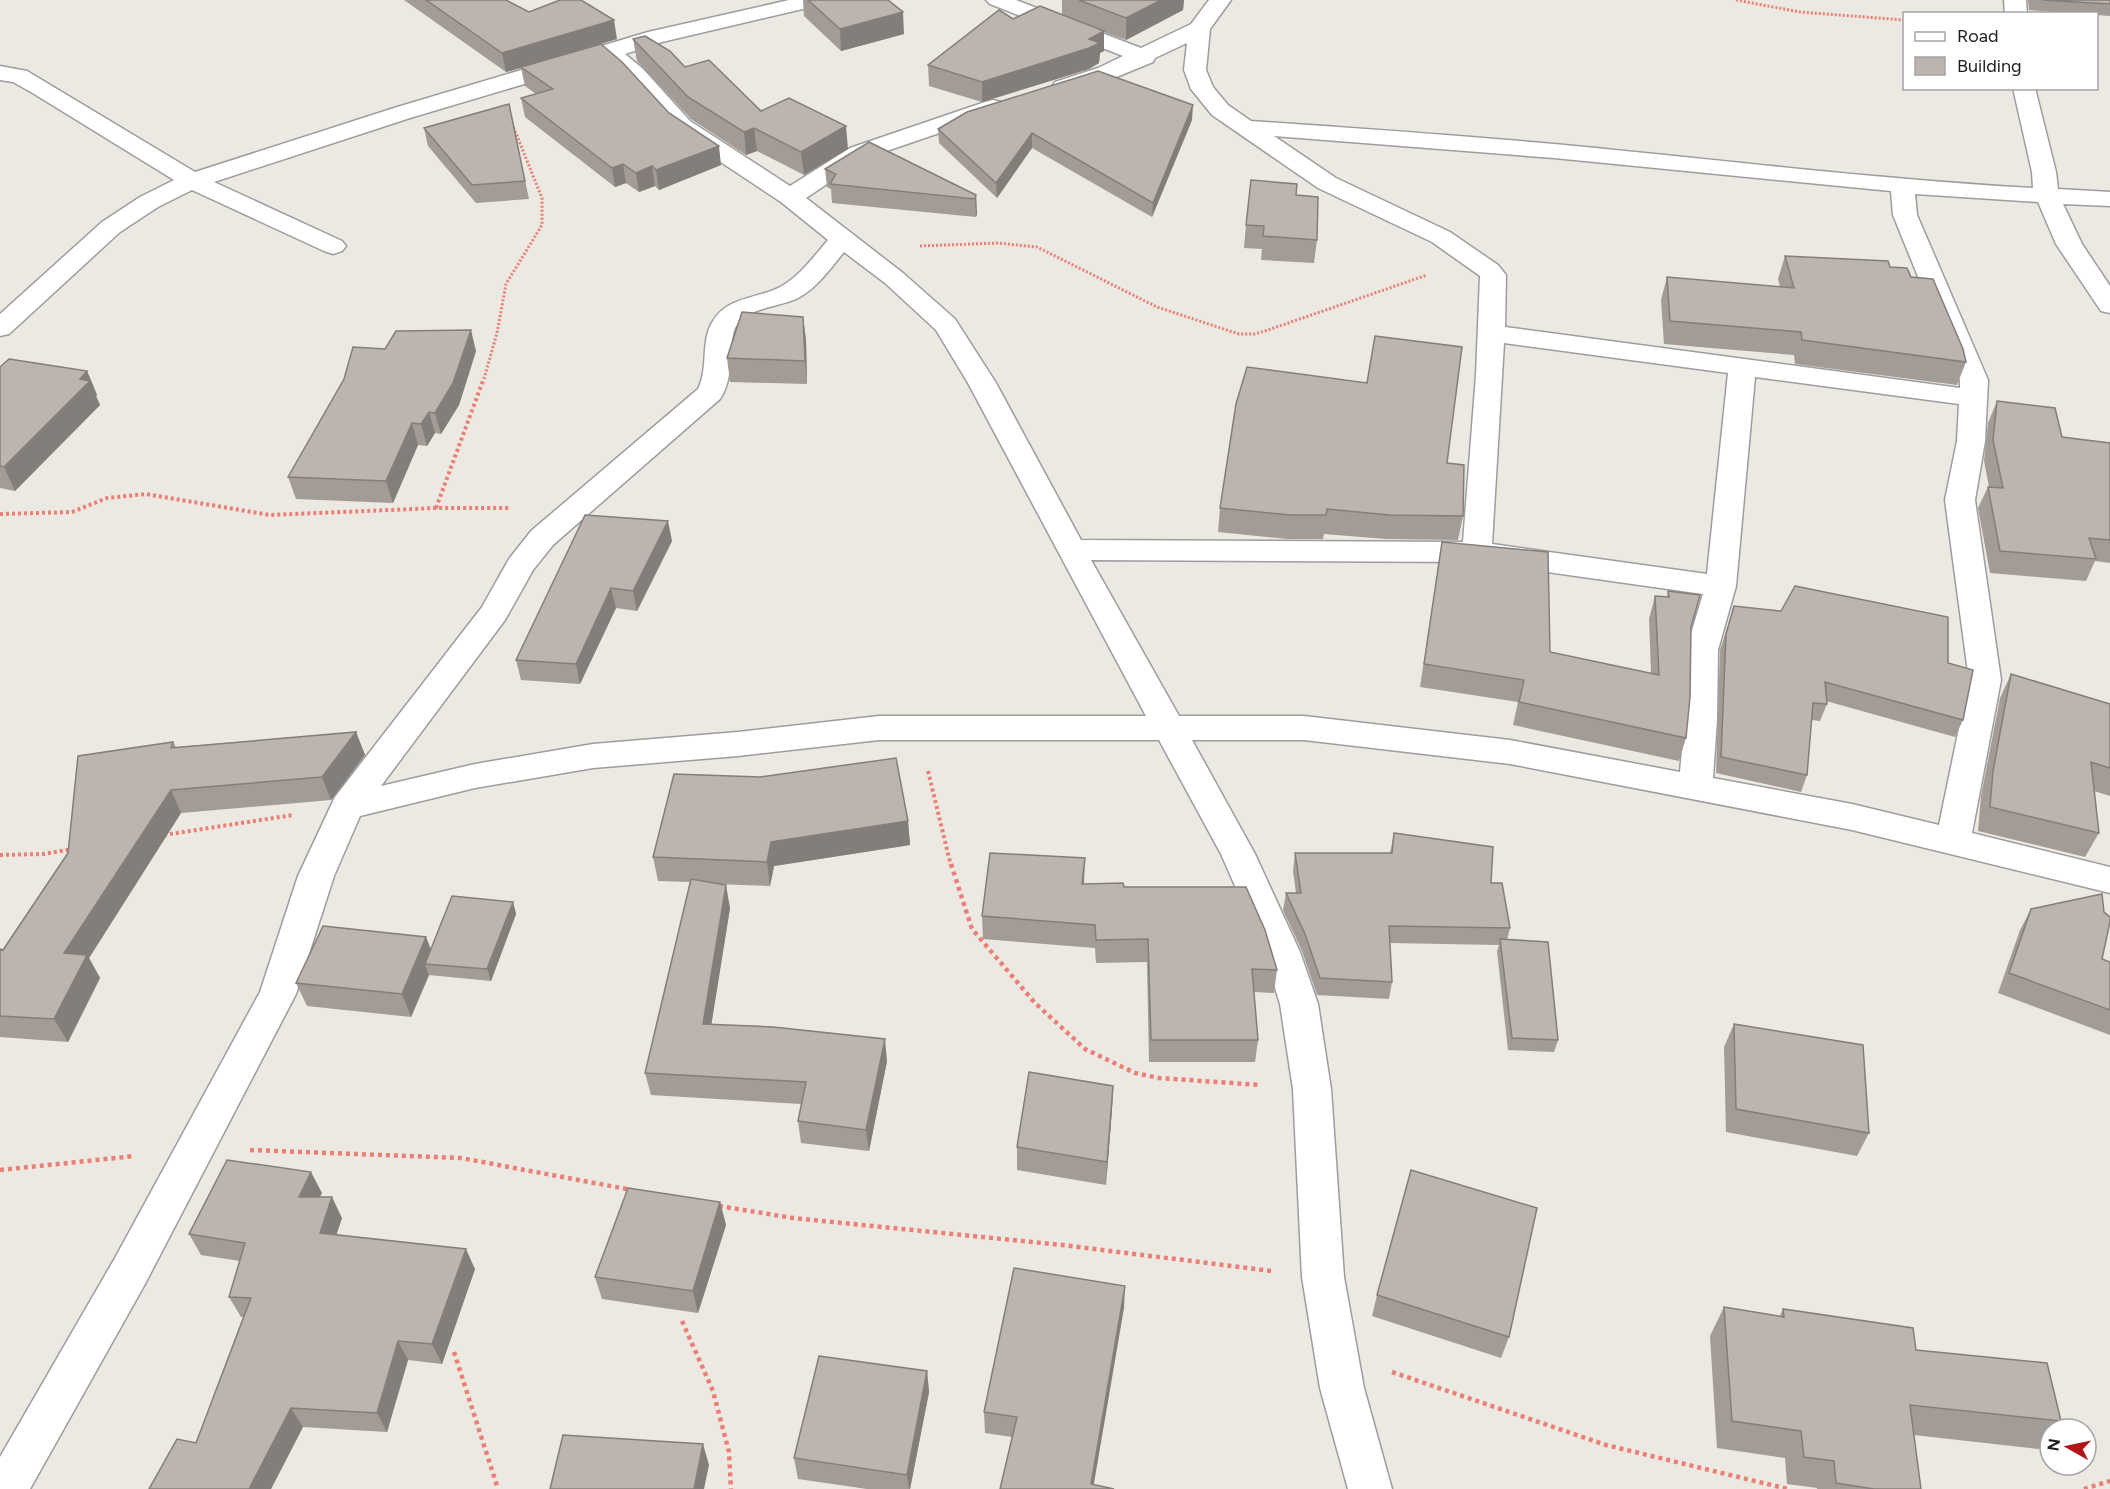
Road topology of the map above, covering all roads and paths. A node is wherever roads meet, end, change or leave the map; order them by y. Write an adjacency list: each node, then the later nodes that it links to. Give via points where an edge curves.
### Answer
1 (817, 0): 7 (street)
2 (997, 0): 8 (street)
3 (1220, 0): 6 (street)
4 (1736, 0): 5 (path, via 1800,12)
5 (1903, 20)
6 (1199, 29): 8 (street); 14 (street, via 1195,70 1202,89 1220,110)
7 (608, 51): 10 (street); 18 (street, via 635,74 682,126)
8 (1145, 57): 12 (street)
9 (0, 73): 15 (street, via 19,76 39,87)
10 (497, 86): 15 (street, via 402,112); 29 (path, via 542,198 542,225 506,284 480,392)
11 (2024, 90): 17 (street)
12 (1044, 93)
13 (1013, 102): 18 (street, via 871,147)
14 (1244, 128): 16 (street, via 1554,151); 22 (street, via 1327,183 1441,237)
15 (192, 181): 21 (street); 24 (street, via 111,227)
16 (1902, 185): 17 (street); 27 (street, via 1905,215 1974,380)
17 (2046, 194): 19 (street); 23 (street, via 2069,244)
18 (790, 197): 20 (street)
19 (2110, 199)
20 (849, 245): 22 (path, via 965,243 1037,247 1157,307 1239,334 1268,330); 28 (street, via 804,284 729,317 721,329 720,370 710,393); 31 (street, via 894,278 946,325 982,383)
21 (333, 246)
22 (1473, 259): 25 (street, via 1493,275)
23 (2110, 305)
24 (0, 328)
25 (1492, 333): 26 (street); 32 (street)
26 (1742, 366): 27 (street); 33 (street)
27 (1974, 398): 39 (street, via 1960,500 1985,680)
28 (576, 507): 29 (path); 37 (street, via 542,538 520,566 494,613)
29 (436, 508): 30 (path, via 270,515 146,494 107,498 72,512)
30 (0, 514)
31 (1071, 550): 32 (street); 35 (street)
32 (1477, 552): 33 (street)
33 (1721, 586): 36 (street, via 1702,650)
34 (910, 727): 35 (street); 37 (street, via 593,756 475,776); 43 (path, via 930,778 946,849 972,929 1035,1003 1086,1049 1135,1073 1159,1078)
35 (1169, 729): 36 (street, via 1304,728 1510,752); 43 (street, via 1238,854 1282,952 1299,1004)
36 (1695, 788): 39 (street, via 1852,817)
37 (347, 806): 38 (path); 44 (street, via 316,876 278,994)
38 (160, 835)
39 (1953, 842): 42 (street)
40 (78, 848): 41 (path)
41 (0, 855)
42 (2110, 880)
43 (1312, 1089): 48 (street)
44 (195, 1148): 45 (path); 46 (path, via 461,1158); 53 (street)
45 (0, 1170)
46 (637, 1191)
47 (716, 1206): 48 (path)
48 (1323, 1277): 51 (street)
49 (682, 1321): 55 (path, via 713,1391 729,1452)
50 (454, 1352): 54 (path)
51 (1337, 1354): 56 (street, via 1342,1388); 57 (path, via 1606,1445)
52 (2110, 1481): 58 (path)
53 (6, 1489)
54 (498, 1489)
55 (731, 1489)
56 (1370, 1489)
57 (1788, 1489)
58 (2084, 1489)

